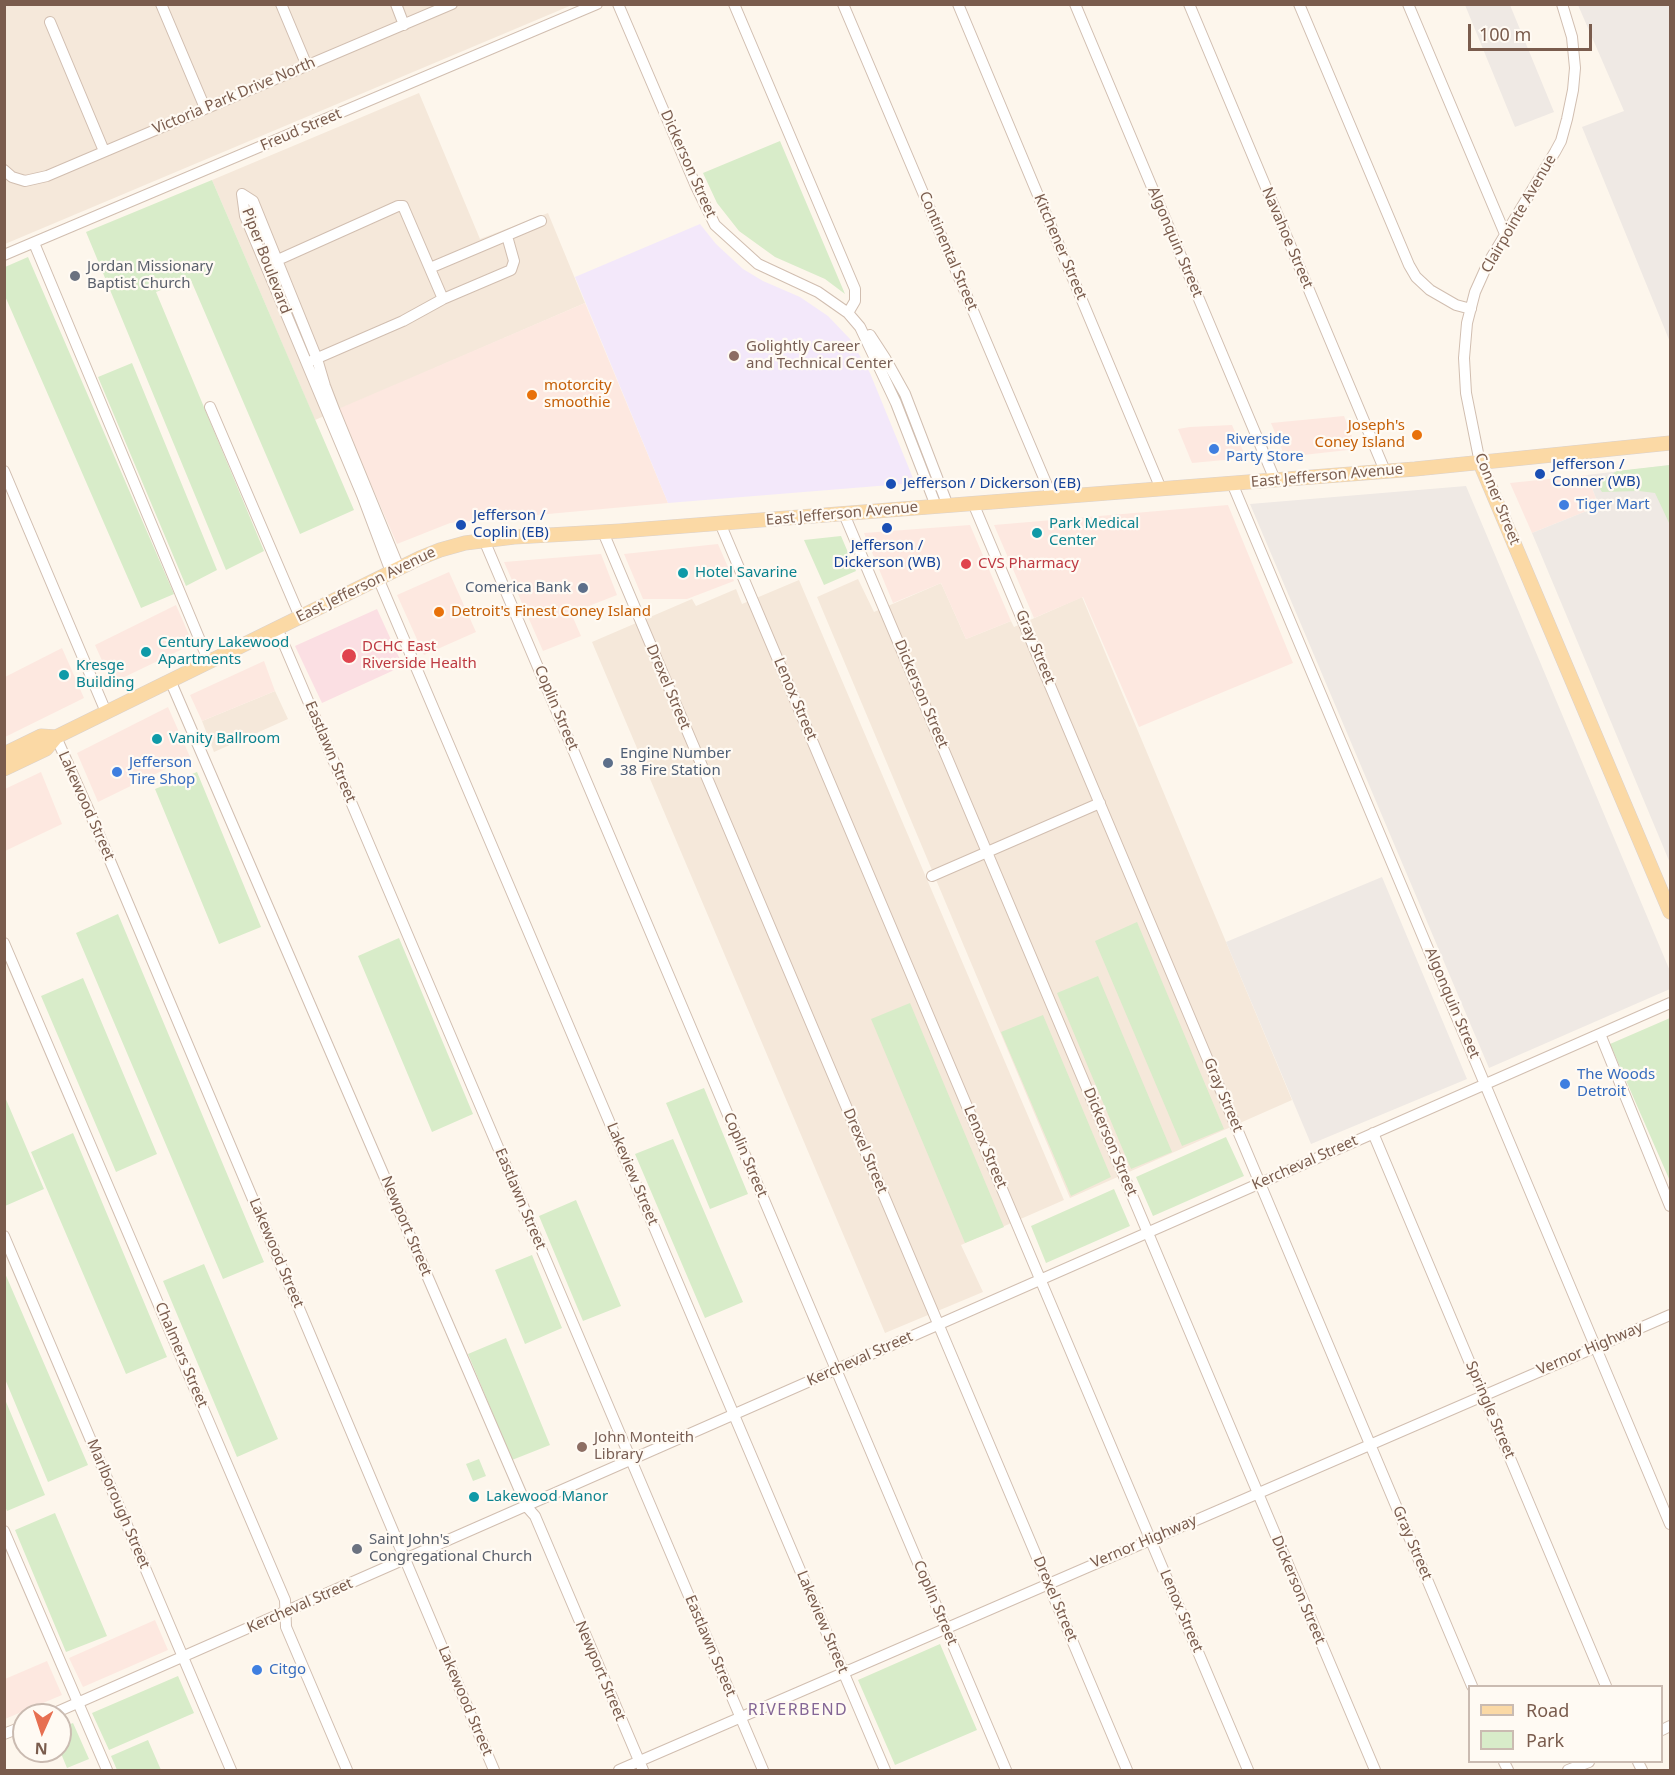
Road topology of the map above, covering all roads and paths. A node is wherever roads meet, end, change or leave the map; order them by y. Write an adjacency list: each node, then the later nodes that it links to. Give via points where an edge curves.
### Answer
1 (161, 4): 18 (street)
2 (281, 4): 17 (street)
3 (396, 4): 16 (street)
4 (452, 4): 16 (street, Victoria Park Drive North)
5 (597, 4): 24 (street, Freud Street)
6 (618, 4): 30 (street, Dickerson Street, via 715,225 758,264 818,292)
7 (734, 4): 30 (street, via 855,289 855,301)
8 (843, 4): 40 (street, Continental Street)
9 (958, 4): 39 (street, Kitchener Street)
10 (1075, 4): 37 (street, Algonquin Street)
11 (1189, 4): 36 (street, Navahoe Street)
12 (1299, 4): 29 (street, via 1409,265 1430,290 1455,305)
13 (1408, 4): 22 (street)
14 (1562, 4): 22 (street, Clairpointe Avenue, via 1572,37 1575,68 1568,119 1555,152)
15 (50, 22): 19 (street)
16 (404, 25): 17 (street, Victoria Park Drive North)
17 (307, 66): 18 (street, Victoria Park Drive North)
18 (205, 108): 19 (street, Victoria Park Drive North)
19 (104, 151): 20 (street, Victoria Park Drive North, via 39,179 25,181)
20 (4, 170)
21 (541, 221): 23 (street)
22 (1505, 234): 29 (street, Clairpointe Avenue, via 1488,263)
23 (507, 236): 27 (street); 28 (street, via 514,261 511,270)
24 (34, 243): 25 (street, Freud Street); 50 (street)
25 (4, 255)
26 (271, 263): 26 (street, Piper Boulevard, via 252,201 242,194 245,216); 27 (street, via 403,206); 31 (street, Piper Boulevard)
27 (430, 268): 28 (street)
28 (443, 299): 31 (street, via 404,321)
29 (1471, 309): 34 (street, Conner Street, via 1464,358 1466,393)
30 (848, 314): 42 (street, Dickerson Street, via 873,339 905,394)
31 (312, 361): 47 (street, Piper Boulevard)
32 (210, 406): 48 (street)
33 (1671, 443): 34 (main road, East Jefferson Avenue)
34 (1480, 463): 36 (main road, East Jefferson Avenue); 59 (main road, Conner Street)
35 (4, 471): 52 (street)
36 (1385, 471): 37 (main road, East Jefferson Avenue)
37 (1275, 480): 38 (main road, East Jefferson Avenue)
38 (1232, 483): 39 (main road, East Jefferson Avenue); 63 (street, Algonquin Street)
39 (1161, 489): 40 (main road, East Jefferson Avenue)
40 (1052, 497): 41 (main road, East Jefferson Avenue)
41 (973, 503): 42 (main road, East Jefferson Avenue); 56 (street, Gray Street)
42 (942, 506): 43 (main road, East Jefferson Avenue)
43 (844, 514): 44 (main road, East Jefferson Avenue); 57 (street, Dickerson Street)
44 (720, 523): 45 (main road, East Jefferson Avenue); 69 (street, Lenox Street)
45 (603, 532): 46 (main road, East Jefferson Avenue); 71 (street, Drexel Street)
46 (484, 540): 47 (main road, East Jefferson Avenue, via 440,550); 73 (street, Coplin Street)
47 (390, 573): 48 (main road, East Jefferson Avenue); 75 (street, Lakeview Street)
48 (300, 617): 49 (main road, East Jefferson Avenue)
49 (277, 628): 50 (main road, East Jefferson Avenue); 77 (street, Eastlawn Street)
50 (209, 662): 51 (main road, East Jefferson Avenue)
51 (170, 680): 52 (main road, East Jefferson Avenue); 79 (street, Newport Street)
52 (106, 712): 53 (main road, East Jefferson Avenue)
53 (56, 736): 54 (main road, East Jefferson Avenue, via 41,736); 55 (main road, East Jefferson Avenue, via 46,748); 83 (street, Lakewood Street)
54 (4, 754)
55 (4, 769)
56 (1100, 802): 57 (street); 65 (street, Gray Street)
57 (987, 852): 58 (street); 67 (street, Dickerson Street)
58 (932, 876)
59 (1671, 912)
60 (4, 943): 85 (street, Chalmers Street, via 285,1600)
61 (1671, 1003): 62 (street, Kercheval Street)
62 (1600, 1034): 63 (street, Kercheval Street); 66 (street)
63 (1486, 1084): 64 (street, Kercheval Street); 72 (street, Algonquin Street)
64 (1373, 1133): 65 (street, Kercheval Street); 74 (street, Springle Street)
65 (1260, 1183): 67 (street, Kercheval Street); 76 (street, Gray Street)
66 (1671, 1206)
67 (1148, 1233): 69 (street, Kercheval Street); 78 (street, Dickerson Street)
68 (4, 1236): 87 (street, Marlborough Street)
69 (1041, 1280): 71 (street, Kercheval Street); 82 (street, Lenox Street)
70 (1671, 1315): 72 (street, Vernor Highway)
71 (939, 1325): 73 (street, Kercheval Street); 84 (street, Drexel Street)
72 (1596, 1347): 74 (street, Vernor Highway); 80 (street, Algonquin Street)
73 (836, 1370): 75 (street, Kercheval Street); 86 (street, Coplin Street)
74 (1483, 1396): 76 (street, Vernor Highway); 90 (street, Springle Street)
75 (734, 1415): 77 (street, Kercheval Street); 88 (street, Lakeview Street)
76 (1371, 1444): 78 (street, Vernor Highway); 89 (street, Gray Street)
77 (631, 1461): 79 (street, Kercheval Street); 93 (street, Eastlawn Street)
78 (1257, 1494): 82 (street, Vernor Highway); 106 (street, Dickerson Street)
79 (526, 1507): 83 (street, Kercheval Street); 95 (street, Newport Street, via 535,1516)
80 (1671, 1524)
81 (4, 1531): 91 (street)
82 (1151, 1540): 84 (street, Vernor Highway); 105 (street, Lenox Street)
83 (406, 1560): 85 (street, Kercheval Street); 99 (street, Lakewood Street)
84 (1048, 1584): 86 (street, Vernor Highway); 104 (street, Drexel Street)
85 (285, 1613): 87 (street, Kercheval Street); 98 (street, Chalmers Street, via 286,1627)
86 (946, 1628): 88 (street, Vernor Highway); 103 (street, Coplin Street)
87 (183, 1658): 91 (street, Kercheval Street); 97 (street, Marlborough Street)
88 (843, 1673): 93 (street, Vernor Highway); 102 (street, Lakeview Street)
89 (1472, 1685)
90 (1606, 1685)
91 (78, 1703): 92 (street, Kercheval Street); 96 (street)
92 (72, 1706)
93 (741, 1717): 95 (street, Vernor Highway); 101 (street, Eastlawn Street)
94 (1584, 1763): 107 (street)
95 (641, 1766): 100 (street, Vernor Highway)
96 (107, 1770)
97 (231, 1770)
98 (347, 1770)
99 (494, 1770)
100 (619, 1770)
101 (763, 1770)
102 (885, 1770)
103 (1006, 1770)
104 (1127, 1770)
105 (1248, 1770)
106 (1375, 1770)
107 (1568, 1770)

